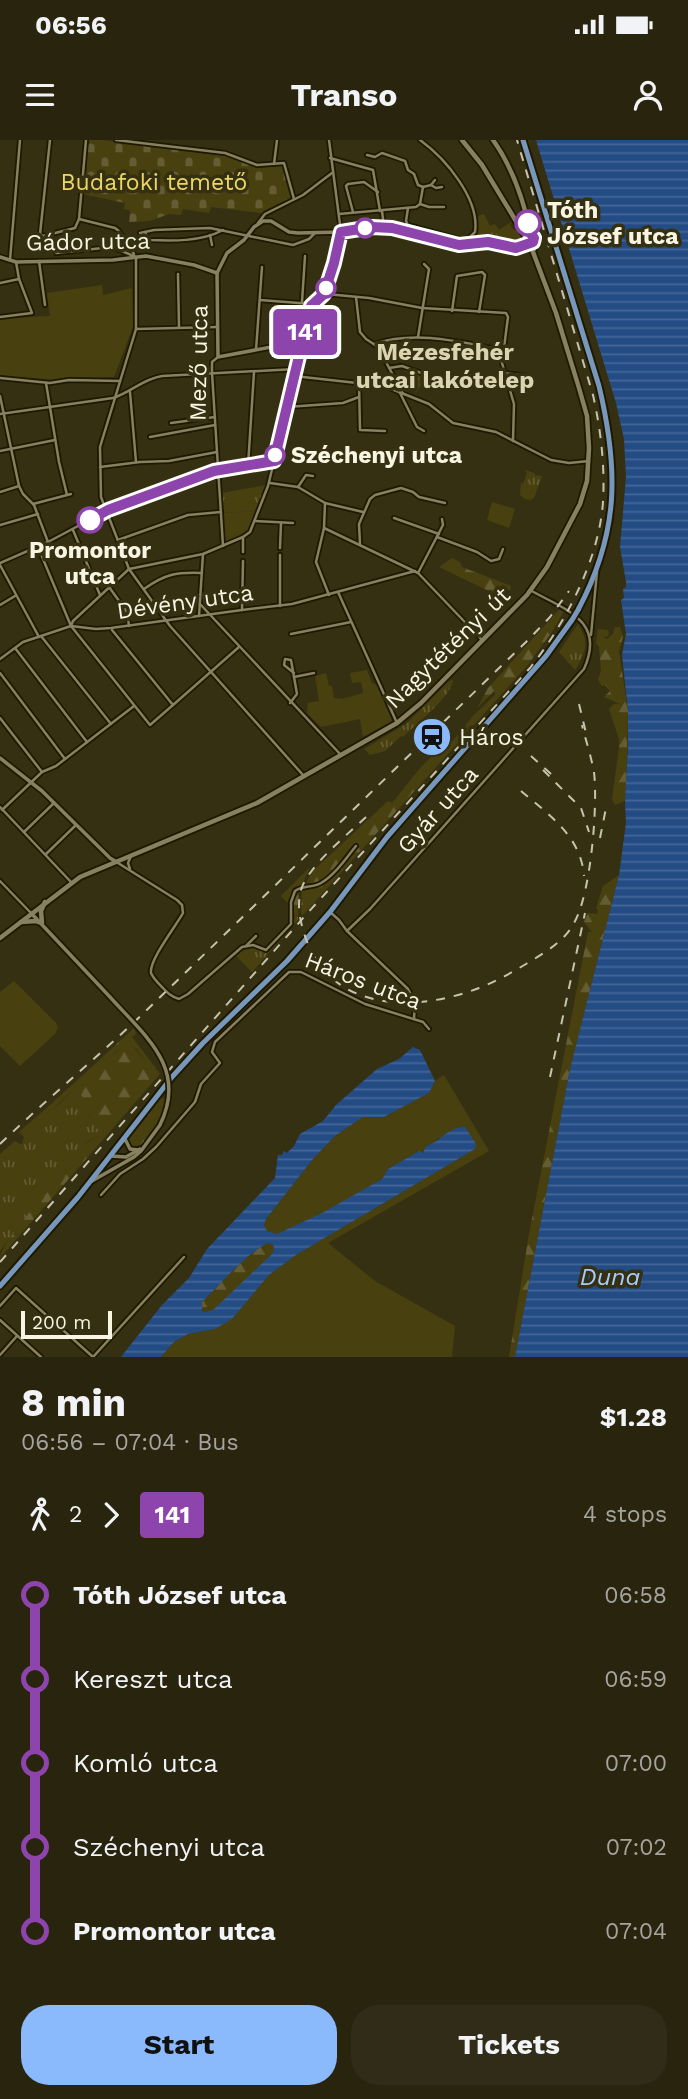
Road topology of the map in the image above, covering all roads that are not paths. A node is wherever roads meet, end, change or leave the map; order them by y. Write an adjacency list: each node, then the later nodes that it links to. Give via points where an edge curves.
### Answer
1 (20, 140): 50 (street)
2 (50, 140): 31 (street, via 40,234 72,230)
3 (86, 140): 31 (street)
4 (116, 140): 12 (street)
5 (169, 140): 13 (street)
6 (277, 140): 16 (street)
7 (329, 140): 15 (street)
8 (419, 140): 36 (street, via 448,167 471,203 476,224 472,236 462,240)
9 (462, 140): 44 (main road)
10 (493, 140): 44 (main road, via 511,169 528,223)
11 (523, 140): 150 (main road, via 606,417 613,483)
12 (128, 141): 13 (street)
13 (170, 147): 16 (street, via 225,153 257,165)
14 (367, 155): 20 (street, via 382,153 405,161)
15 (330, 158): 17 (street); 22 (street, via 371,168)
16 (274, 164): 23 (street, via 285,164)
17 (332, 173): 23 (street); 30 (street)
18 (435, 180): 19 (street)
19 (431, 186): 20 (street); 21 (street)
20 (423, 187): 24 (street)
21 (442, 187)
22 (378, 192): 28 (street); 29 (street, via 359,181 346,186)
23 (295, 200): 27 (street)
24 (420, 204): 25 (street); 26 (street)
25 (444, 207)
26 (408, 208): 28 (street); 36 (street, via 406,223)
27 (272, 210): 32 (street); 33 (street)
28 (381, 211): 29 (street); 34 (street)
29 (353, 212): 30 (street)
30 (339, 214): 38 (street)
31 (79, 219): 49 (street, via 115,228)
32 (271, 220): 33 (street); 40 (street, via 289,232)
33 (258, 223): 41 (street, Mező utca)
34 (384, 227): 38 (street); 43 (street)
35 (223, 230): 37 (street); 41 (street); 42 (street)
36 (423, 230): 43 (street)
37 (145, 232): 39 (street); 42 (street, via 148,240 177,242)
38 (341, 232): 40 (street); 59 (street)
39 (140, 233)
40 (315, 233): 41 (street, via 293,245)
41 (248, 234): 55 (street, Mező utca, via 227,253)
42 (210, 235): 45 (street)
43 (421, 236): 44 (street, via 455,245 488,242 518,248)
44 (528, 239): 110 (main road, Nagytétényi út, via 583,403)
45 (212, 245)
46 (56, 253): 49 (street, via 112,247)
47 (305, 256): 62 (street)
48 (0, 257): 50 (street, Gádor utca)
49 (136, 257): 51 (street, Gádor utca); 55 (street, Gádor utca, via 150,256); 71 (street)
50 (10, 260): 52 (street, Gádor utca)
51 (39, 261): 52 (street, Gádor utca); 64 (street)
52 (16, 262): 57 (street)
53 (424, 264): 65 (street, via 429,269)
54 (262, 267): 61 (street)
55 (217, 273): 69 (street, Mező utca)
56 (178, 274): 70 (street)
57 (19, 279): 58 (street); 68 (street, via 32,310)
58 (0, 283)
59 (324, 294): 60 (street); 63 (street)
60 (356, 297): 65 (street); 74 (street, via 360,332)
61 (260, 300): 62 (street); 75 (street)
62 (302, 303): 63 (street)
63 (313, 304): 73 (street)
64 (45, 305)
65 (422, 308): 66 (street); 72 (street)
66 (452, 311): 67 (street); 67 (street, via 457,276 482,272)
67 (479, 312): 76 (street, via 507,314)
68 (0, 317)
69 (218, 327): 70 (street); 77 (street, Mező utca)
70 (179, 328): 71 (street)
71 (136, 329): 86 (street)
72 (418, 337): 74 (street); 76 (street)
73 (303, 341): 75 (street); 79 (street)
74 (374, 344): 78 (street)
75 (256, 350): 77 (street)
76 (503, 350): 82 (street)
77 (218, 357): 81 (street, Mező utca, via 212,362)
78 (389, 368): 88 (street, via 405,367 454,385 473,378); 91 (street)
79 (296, 369): 80 (street); 83 (street)
80 (254, 372): 81 (street); 112 (street)
81 (212, 373): 90 (street, via 153,377); 98 (street, Mező utca)
82 (504, 373): 84 (street); 88 (street)
83 (294, 376): 87 (street); 96 (street)
84 (528, 376)
85 (0, 378): 89 (street)
86 (120, 381): 89 (street); 94 (street)
87 (359, 382): 91 (street); 93 (street)
88 (507, 382): 105 (street, via 514,404)
89 (46, 383): 95 (street)
90 (130, 391): 94 (street); 111 (street)
91 (401, 393): 102 (street, via 417,427); 105 (street, via 429,404 453,423 487,429)
92 (0, 396): 97 (street)
93 (359, 397): 96 (street); 101 (street, via 360,430)
94 (113, 398): 95 (street); 113 (street, via 100,447)
95 (50, 407): 97 (street); 104 (street)
96 (287, 407): 109 (street)
97 (2, 413): 106 (street)
98 (215, 416): 99 (street); 100 (street, Mező utca)
99 (171, 423)
100 (215, 425): 103 (street); 108 (street, Mező utca)
101 (385, 430)
102 (424, 431)
103 (150, 437)
104 (55, 439): 106 (street); 122 (street, via 69,494)
105 (513, 441): 110 (street, via 551,460)
106 (11, 449): 107 (street); 117 (street)
107 (0, 451)
108 (217, 452): 111 (street); 114 (street, Mező utca)
109 (274, 461): 112 (street); 116 (street)
110 (589, 461): 155 (main road, Nagytétényi út, via 575,516)
111 (136, 462): 113 (street)
112 (248, 466): 114 (street)
113 (100, 467): 123 (street)
114 (218, 470): 123 (street); 124 (street, Mező utca)
115 (313, 476): 118 (street, via 306,475)
116 (269, 483): 118 (street); 129 (street)
117 (19, 486): 119 (street); 122 (street)
118 (298, 487): 120 (street)
119 (0, 492)
120 (325, 503): 125 (street); 133 (street)
121 (445, 503): 125 (street, via 401,488 372,497)
122 (33, 504): 126 (street)
123 (106, 512): 134 (street); 137 (street)
124 (221, 512): 137 (street, via 192,514); 140 (street, Mező utca)
125 (363, 512): 139 (street)
126 (38, 514): 132 (street); 138 (street)
127 (394, 518): 135 (street)
128 (442, 519): 135 (street)
129 (255, 521): 130 (street); 136 (street)
130 (281, 523): 131 (street); 142 (street)
131 (293, 523)
132 (0, 525)
133 (324, 528): 139 (street); 158 (street, via 316,562)
134 (72, 530): 138 (street); 157 (street)
135 (438, 535): 143 (street, via 491,561 499,559); 151 (street)
136 (243, 537): 140 (street); 144 (street)
137 (118, 540): 149 (street)
138 (48, 542): 141 (street)
139 (360, 544): 151 (street)
140 (223, 546): 145 (street)
141 (37, 547): 148 (street); 168 (street)
142 (280, 548)
143 (503, 549)
144 (243, 552)
145 (203, 554): 149 (street); 152 (street)
146 (280, 555): 162 (street)
147 (243, 561): 163 (street)
148 (0, 564): 159 (street)
149 (130, 569): 153 (street); 154 (street)
150 (597, 570): 172 (street, Gyár utca); 210 (main road, bridge, via 578,610 546,656 387,836)
151 (417, 572): 156 (street, Dévény utca); 174 (street)
152 (202, 573): 154 (street, via 172,574); 160 (street)
153 (109, 587): 157 (street); 169 (street, via 128,613)
154 (144, 589): 166 (street)
155 (530, 590): 172 (street, via 571,613); 174 (main road, Nagytétényi út)
156 (338, 592): 158 (street, Dévény utca); 167 (street)
157 (100, 595): 168 (street)
158 (329, 595): 162 (street, Dévény utca)
159 (16, 596): 161 (street); 173 (street)
160 (200, 604): 164 (street); 165 (street)
161 (0, 605)
162 (280, 606): 163 (street, Dévény utca)
163 (242, 610): 164 (street, Dévény utca)
164 (209, 614): 165 (street, Dévény utca); 175 (street)
165 (199, 616): 166 (street, Dévény utca)
166 (167, 620): 169 (street, Dévény utca); 178 (street)
167 (351, 622): 171 (street); 186 (street)
168 (71, 626): 170 (street, Dévény utca); 173 (street, Dévény utca); 182 (street)
169 (129, 626): 170 (street, Dévény utca)
170 (111, 628): 183 (street)
171 (291, 634)
172 (591, 635): 214 (street, Gyár utca, via 588,660 578,677)
173 (40, 636): 176 (street, Dévény utca); 187 (street)
174 (483, 641): 186 (main road, Nagytétényi út)
175 (239, 647): 178 (street); 181 (street)
176 (15, 648): 177 (street, Dévény utca); 189 (street)
177 (0, 659)
178 (211, 672): 183 (street); 196 (street)
179 (0, 673): 192 (street)
180 (314, 673): 181 (street, via 294,675 297,696)
181 (290, 703): 190 (street)
182 (135, 706): 183 (street, via 150,725); 187 (street)
183 (172, 706)
184 (0, 718): 185 (street)
185 (4, 723): 188 (street); 195 (street)
186 (397, 723): 190 (main road, Nagytétényi út)
187 (111, 724): 189 (street)
188 (0, 726)
189 (87, 742): 192 (street)
190 (342, 756): 196 (main road, Nagytétényi út)
191 (0, 758): 193 (street, Háros utca)
192 (65, 759): 195 (street)
193 (6, 762): 194 (street); 197 (street, Háros utca)
194 (0, 768)
195 (42, 772): 197 (street)
196 (305, 777): 204 (main road, Nagytétényi út, via 257,803)
197 (31, 782): 198 (street, Háros utca); 199 (street)
198 (54, 802): 200 (street, Háros utca); 201 (street)
199 (1, 808): 201 (street)
200 (76, 825): 203 (street); 205 (street, Háros utca)
201 (24, 832): 203 (street)
202 (356, 846): 217 (street, Háros utca, via 324,881 295,891 289,927 267,950)
203 (45, 855): 208 (street)
204 (132, 855): 205 (main road, Nagytétényi út); 206 (street)
205 (115, 861): 206 (street, Háros utca); 208 (main road, Nagytétényi út)
206 (130, 869): 217 (street, Háros utca, via 182,907 183,913 151,969 172,997 185,996)
207 (0, 881): 211 (street)
208 (71, 882): 209 (main road, Nagytétényi út)
209 (46, 901): 211 (main road, Nagytétényi út); 213 (main road)
210 (330, 912): 214 (street); 220 (main road, via 195,1052)
211 (31, 913): 212 (main road, Nagytétényi út); 213 (street)
212 (20, 922): 213 (main road); 216 (main road, Nagytétényi út)
213 (42, 923): 221 (street, bridge, via 155,1047 165,1065 170,1098)
214 (347, 931): 218 (street, via 408,989 415,1002)
215 (256, 936): 217 (street)
216 (0, 938)
217 (246, 946)
218 (414, 1019): 219 (street, Háros utca); 226 (street, Háros utca, via 365,1004 301,972 286,974 215,1042 212,1052 220,1063 201,1084 195,1102 156,1147)
219 (429, 1029)
220 (124, 1137): 222 (street, via 130,1149); 223 (main road)
221 (147, 1143): 222 (street); 224 (street)
222 (140, 1149): 223 (street, via 126,1157)
223 (110, 1156): 224 (street, via 113,1163); 225 (main road)
224 (121, 1165): 225 (street)
225 (90, 1182): 228 (main road)
226 (101, 1195)
227 (184, 1257): 234 (street)
228 (0, 1286)
229 (0, 1306): 234 (street, via 16,1288)
230 (0, 1320): 231 (street)
231 (18, 1336): 232 (street); 233 (street)
232 (0, 1355)
233 (41, 1357)
234 (93, 1357)

